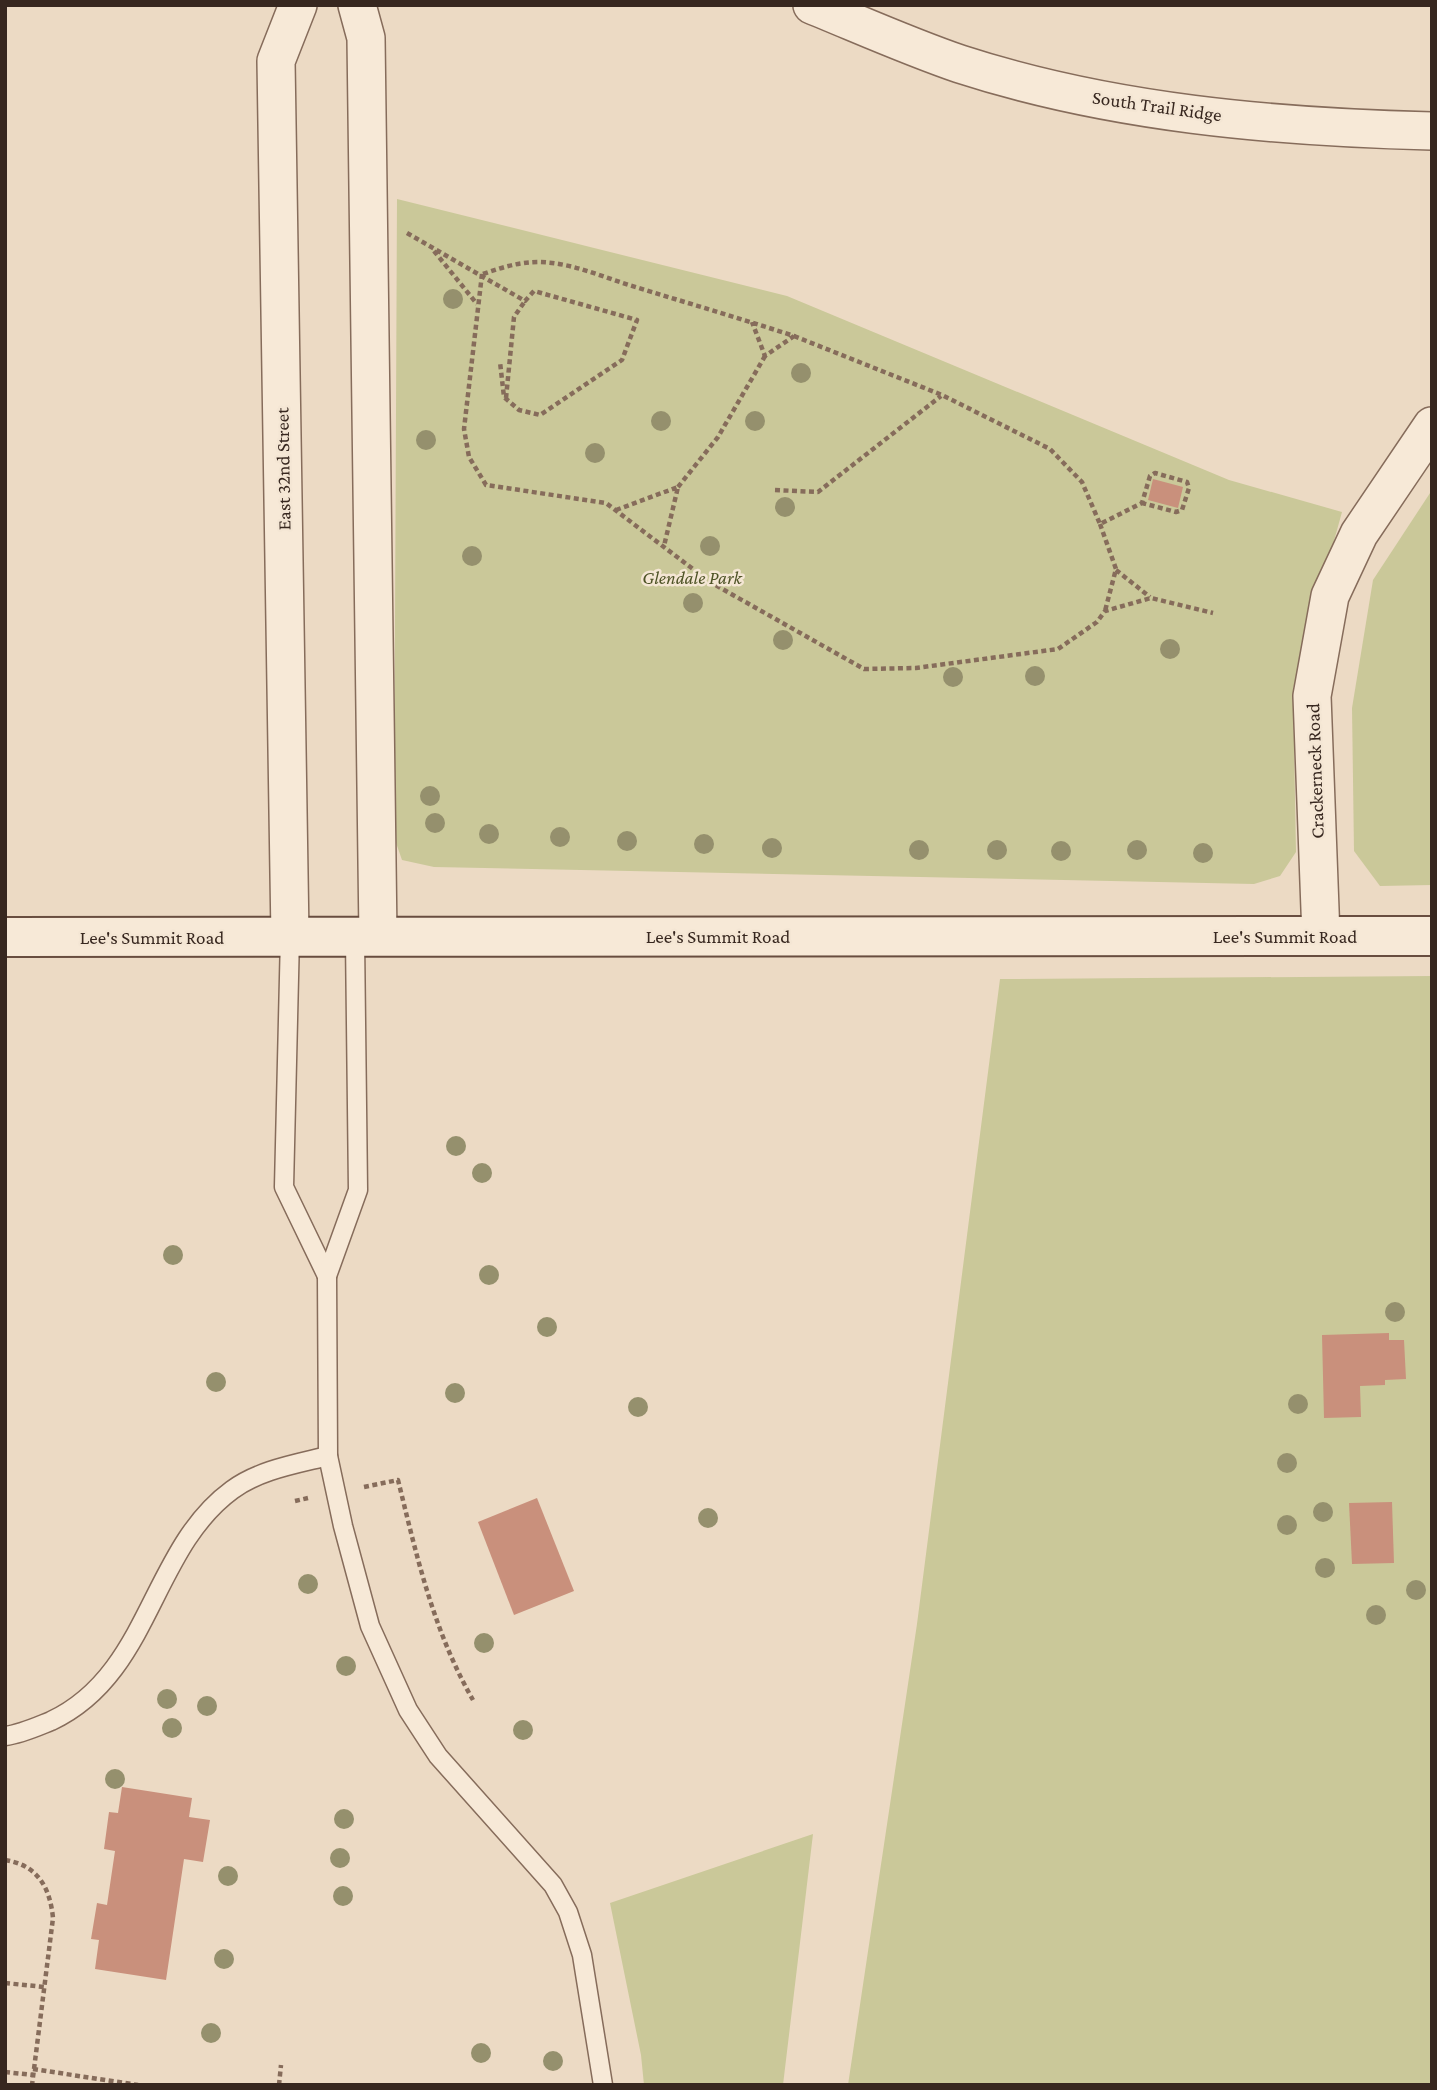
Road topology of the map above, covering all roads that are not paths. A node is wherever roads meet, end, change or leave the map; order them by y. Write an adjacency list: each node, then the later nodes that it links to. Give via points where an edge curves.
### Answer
1 (298, 5): 6 (street, East 32nd Street, via 276,61)
2 (357, 5): 10 (street, via 366,38 369,223)
3 (812, 5): 4 (street, South Trail Ridge, via 960,64 1110,102 1320,128)
4 (1432, 131)
5 (1432, 426): 7 (street, Crackerneck Road, via 1359,534 1330,596 1312,696)
6 (290, 936): 9 (main road, Lee's Summit Road); 10 (main road, Lee's Summit Road); 11 (lane, via 284,1187)
7 (1321, 936): 8 (main road, Lee's Summit Road); 10 (main road, Lee's Summit Road)
8 (1432, 936)
9 (5, 937)
10 (367, 938): 11 (lane, via 358,1190)
11 (327, 1276): 12 (lane)
12 (328, 1456): 13 (lane, via 260,1475 212,1507 107,1679 85,1702 59,1717); 14 (lane, via 370,1626 408,1710 438,1756 553,1885 568,1912 582,1955)
13 (5, 1736)
14 (603, 2085)

